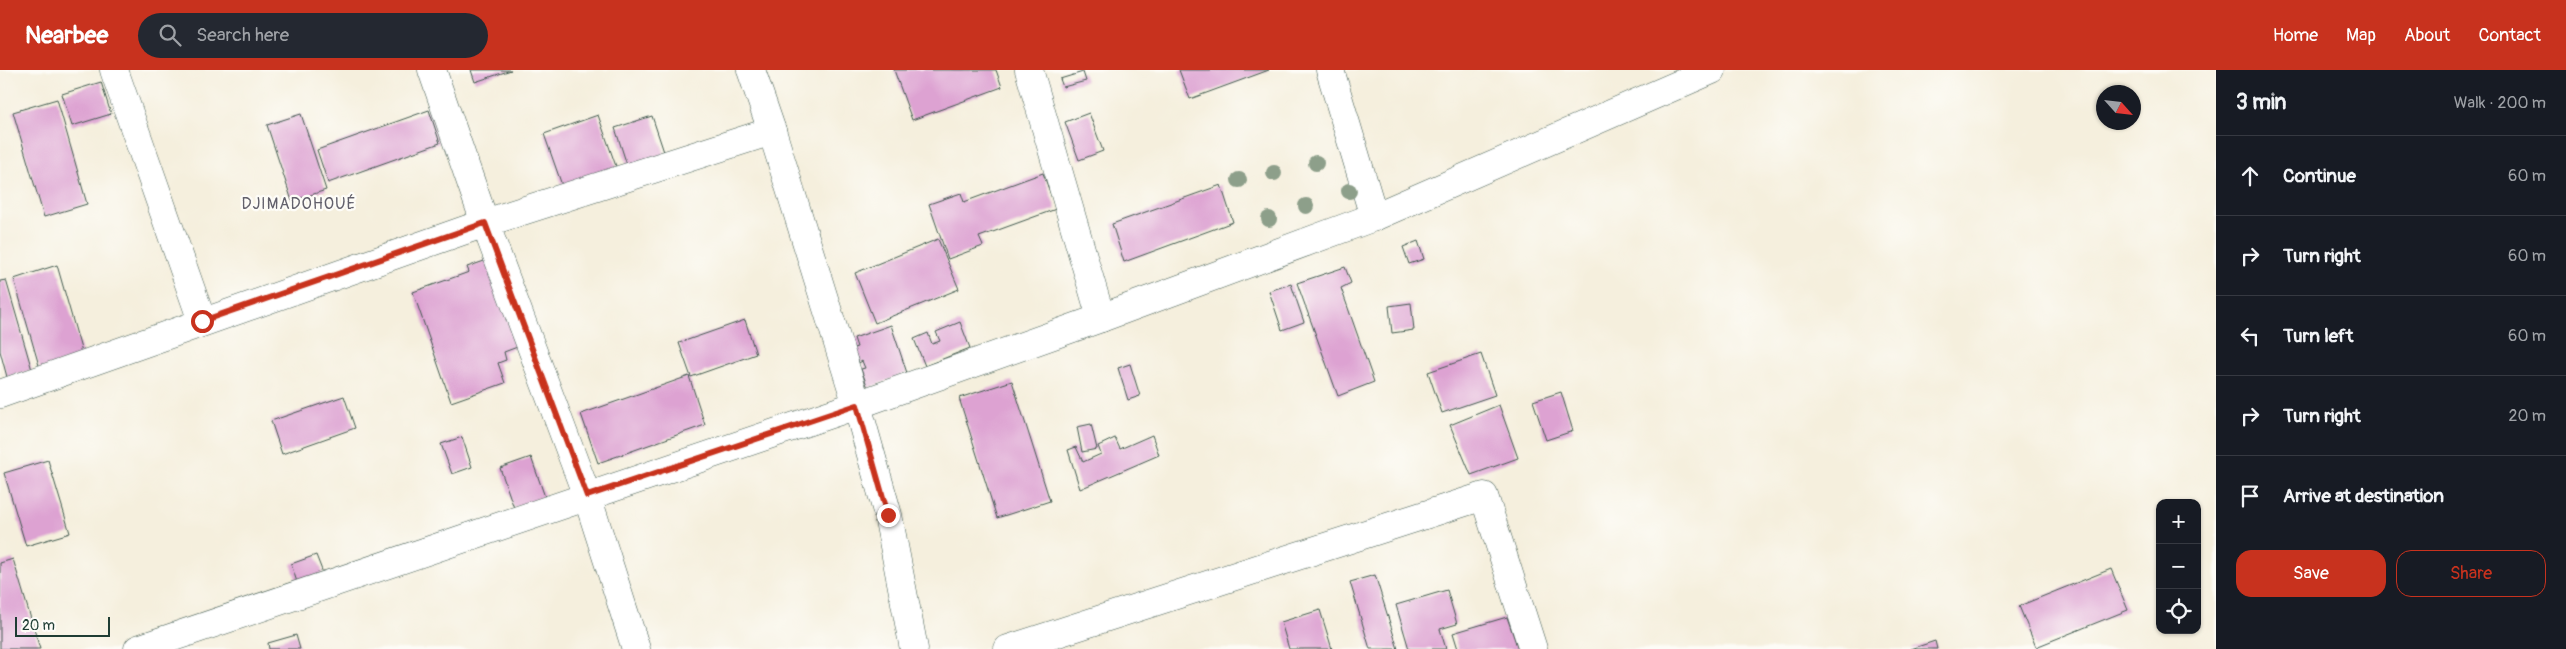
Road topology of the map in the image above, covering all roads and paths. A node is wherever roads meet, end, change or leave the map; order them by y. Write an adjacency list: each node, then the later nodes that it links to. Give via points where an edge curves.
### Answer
1 (114, 70): 11 (street)
2 (432, 70): 9 (street)
3 (751, 70): 7 (street)
4 (1029, 70): 10 (street)
5 (1330, 70): 8 (street)
6 (1712, 70): 8 (street)
7 (772, 130): 9 (street); 13 (street)
8 (1374, 217): 10 (street)
9 (485, 223): 11 (street); 14 (street)
10 (1101, 318): 13 (street)
11 (202, 321): 12 (street)
12 (0, 394)
13 (857, 405): 14 (street); 17 (street, via 888,515)
14 (587, 496): 15 (street); 16 (street)
15 (138, 649)
16 (636, 649)
17 (914, 649)
18 (1008, 649): 19 (street, via 1484,496)
19 (1534, 649)

